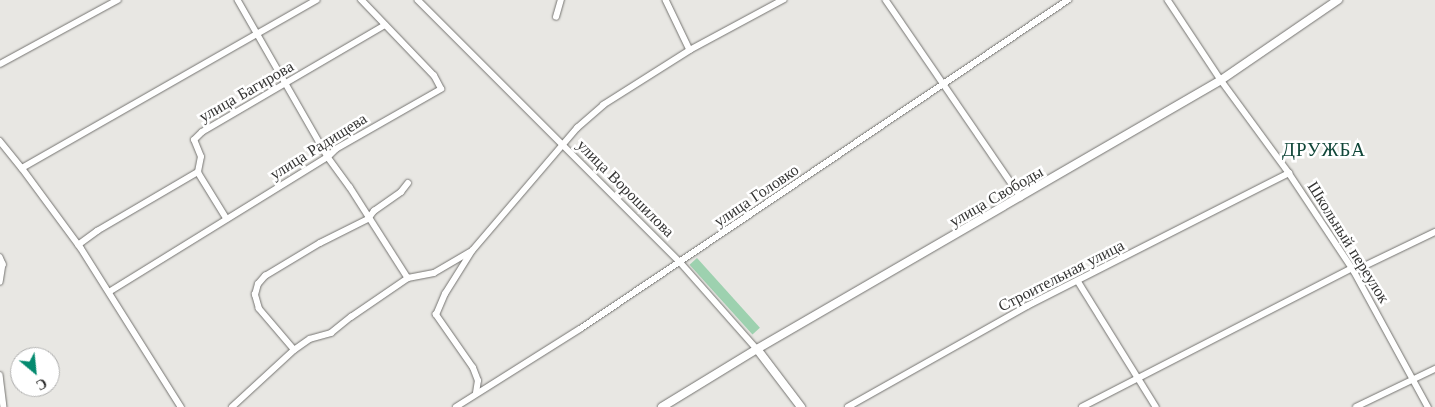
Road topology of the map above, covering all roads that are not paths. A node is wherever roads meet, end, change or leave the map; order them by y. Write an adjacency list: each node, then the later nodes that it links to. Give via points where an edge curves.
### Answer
1 (118, 0): 17 (street)
2 (238, 0): 15 (street)
3 (317, 0): 15 (street)
4 (361, 0): 14 (street, улица Радищева)
5 (418, 0): 22 (street, улица Ворошилова)
6 (560, 0): 13 (street)
7 (666, 0): 16 (street)
8 (783, 0): 16 (street)
9 (886, 0): 20 (street)
10 (1068, 0): 20 (street, улица Головко)
11 (1168, 0): 18 (street, Школьный переулок)
12 (1338, 0): 18 (main road, улица Свободы)
13 (556, 17)
14 (385, 25): 19 (street, улица Багирова); 23 (street, улица Радищева, via 434,76 442,89 336,149)
15 (258, 35): 19 (street); 24 (street)
16 (690, 50): 22 (street, via 603,105)
17 (0, 64)
18 (1221, 80): 26 (street, Школьный переулок); 28 (main road, улица Свободы)
19 (286, 84): 23 (street); 25 (street, улица Багирова, via 197,136 195,144 201,157)
20 (945, 85): 28 (street); 35 (street, улица Головко)
21 (0, 141): 24 (street)
22 (562, 144): 33 (street); 35 (street, улица Ворошилова)
23 (328, 158): 29 (street); 30 (street, улица Радищева)
24 (22, 168): 32 (street)
25 (198, 172): 30 (street); 32 (street)
26 (1289, 173): 36 (street, Школьный переулок); 38 (street, Строительная улица)
27 (408, 183): 29 (street)
28 (1022, 197): 41 (main road, улица Свободы)
29 (368, 218): 37 (street); 42 (street, via 265,276 255,288 257,304)
30 (227, 220): 40 (street, улица Радищева)
31 (1435, 232): 36 (street)
32 (78, 245): 40 (street)
33 (472, 251): 37 (street, via 434,273); 47 (street, via 445,294 436,316 473,368 478,381)
34 (0, 257): 39 (street, via 3,264)
35 (680, 262): 41 (street, улица Ворошилова); 47 (street, улица Головко)
36 (1353, 270): 45 (street); 46 (street, Школьный переулок)
37 (408, 278): 42 (street, via 331,333)
38 (1078, 281): 45 (street); 54 (street, Строительная улица, via 1027,306)
39 (0, 282)
40 (108, 292): 49 (street)
41 (757, 349): 52 (main road, улица Свободы); 53 (main road, улица Ворошилова)
42 (294, 350): 50 (street)
43 (1435, 369): 46 (street)
44 (0, 375): 48 (street)
45 (1138, 379): 55 (street); 56 (street)
46 (1413, 380): 57 (street); 58 (street, Школьный переулок)
47 (476, 394): 51 (street, улица Головко)
48 (4, 407)
49 (181, 407)
50 (232, 407)
51 (456, 407)
52 (662, 407)
53 (801, 407)
54 (848, 407)
55 (1082, 407)
56 (1156, 407)
57 (1356, 407)
58 (1428, 407)

